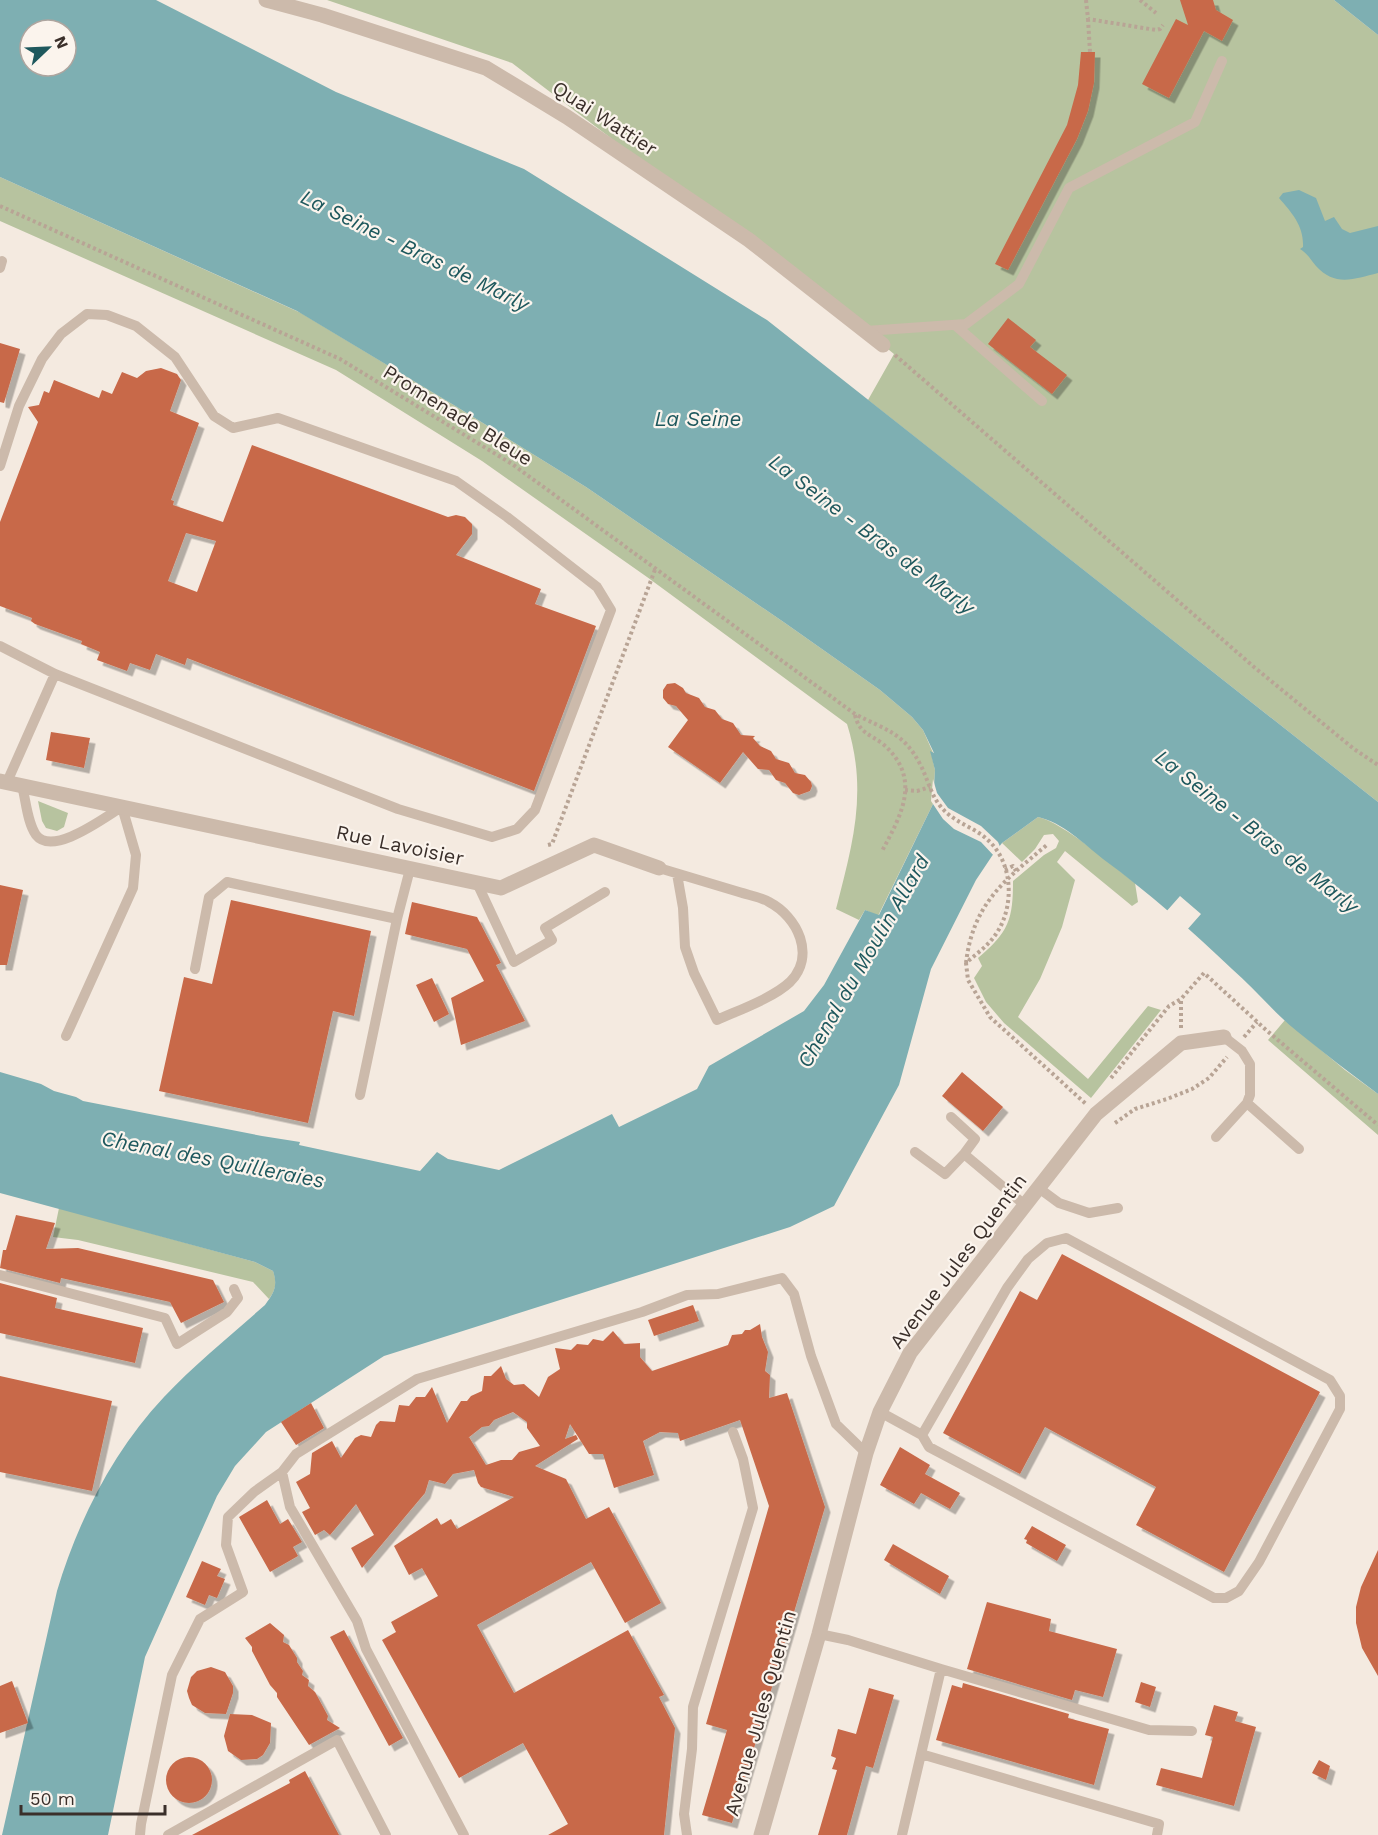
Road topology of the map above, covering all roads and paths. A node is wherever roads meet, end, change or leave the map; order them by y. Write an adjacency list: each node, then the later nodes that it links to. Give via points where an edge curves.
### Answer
1 (266, 0): 11 (street, Quai Wattier, via 486,68 567,117 749,240)
2 (1086, 0): 5 (path)
3 (1140, 0): 4 (path)
4 (1156, 13)
5 (1088, 19): 6 (path, via 1156,30); 7 (path)
6 (1163, 25)
7 (1090, 52)
8 (1222, 61): 10 (lane, via 1195,122 1069,188 1019,284 966,324)
9 (0, 206): 15 (path, Promenade Bleue, via 340,359 512,464)
10 (955, 325): 11 (lane); 13 (lane)
11 (866, 332): 12 (street, Quai Wattier)
12 (883, 345): 19 (path, via 1254,667)
13 (1042, 401)
14 (0, 466): 17 (lane, via 19,406 42,359 61,334 87,314 107,315 136,326 175,357 214,416 233,428 278,418 456,481 597,587 611,610 535,810 517,829 492,837 398,809)
15 (656, 567): 18 (path, Promenade Bleue); 25 (path, via 552,844)
16 (0, 646): 17 (lane)
17 (55, 674): 20 (lane)
18 (855, 714): 21 (path, Promenade Bleue, via 884,727 904,742 917,758); 22 (path, via 865,733 896,760 906,780)
19 (1378, 765)
20 (10, 783): 23 (street, Rue Lavoisier); 23 (lane, via 36,835 44,841 71,838)
21 (930, 787): 22 (path); 28 (path, Promenade Bleue, via 946,813 991,842)
22 (905, 790): 26 (path, via 896,824)
23 (123, 807): 29 (street, Rue Lavoisier); 39 (lane, via 135,855 133,888)
24 (1048, 844): 30 (path)
25 (542, 849)
26 (882, 851)
27 (659, 868): 31 (lane); 32 (street, Rue Lavoisier, via 594,845 501,888)
28 (1008, 868): 30 (path, via 1013,866); 35 (path, via 1004,920 994,937)
29 (410, 869): 32 (street, Rue Lavoisier); 34 (lane)
30 (1016, 871): 35 (path, via 992,893 974,927)
31 (677, 873): 31 (lane, via 685,947 717,1020 789,983 800,969 804,946 790,919 769,902)
32 (477, 883): 33 (lane, via 514,962 552,940 545,928)
33 (605, 892)
34 (397, 919): 36 (lane, via 227,882 209,897); 43 (lane)
35 (966, 963): 45 (path, via 968,980 990,1017)
36 (195, 969)
37 (1181, 999): 38 (path, via 1204,974); 41 (path); 42 (path, via 1168,1006)
38 (1257, 1022): 40 (path); 47 (path)
39 (66, 1036)
40 (1230, 1041): 41 (street); 44 (lane, via 1250,1064); 48 (path, via 1209,1078 1192,1089 1135,1108)
41 (1181, 1043): 53 (street, Avenue Jules Quentin, via 1096,1114)
42 (1110, 1079)
43 (360, 1095)
44 (1247, 1103): 49 (lane); 50 (lane)
45 (1088, 1107)
46 (951, 1117): 52 (lane, via 975,1139)
47 (1378, 1125)
48 (1110, 1126)
49 (1216, 1137)
50 (1299, 1149)
51 (915, 1152): 52 (lane, via 945,1174)
52 (964, 1154): 54 (lane)
53 (1040, 1189): 54 (street, Avenue Jules Quentin); 55 (lane, via 1059,1203 1089,1213)
54 (1026, 1206): 58 (street, Avenue Jules Quentin, via 910,1353)
55 (1118, 1208)
56 (0, 1275): 57 (lane, via 165,1318 177,1344 227,1312 238,1298)
57 (234, 1289)
58 (880, 1413): 60 (lane); 61 (street, Avenue Jules Quentin)
59 (733, 1432): 71 (lane, via 753,1508 693,1707 684,1814)
60 (922, 1435): 60 (lane, via 929,1446 1214,1598 1226,1598 1239,1592 1259,1562 1340,1409 1340,1396 1330,1380 1066,1238 1047,1243 1028,1259 1007,1288)
61 (866, 1453): 62 (lane, via 836,1424 794,1294 782,1278 718,1294 687,1295 417,1379 296,1455); 63 (street, Avenue Jules Quentin)
62 (282, 1472): 67 (lane, via 228,1517 226,1545 243,1592 200,1619 172,1675); 70 (lane, via 291,1507 357,1621 366,1649)
63 (819, 1634): 64 (lane); 72 (street, Avenue Jules Quentin)
64 (941, 1669): 65 (lane, via 1149,1730); 66 (lane)
65 (1192, 1731)
66 (921, 1754): 73 (lane); 74 (lane, via 1159,1824)
67 (141, 1835)
68 (168, 1835): 69 (lane, via 337,1740)
69 (386, 1835)
70 (464, 1835)
71 (687, 1835)
72 (761, 1835)
73 (903, 1835)
74 (1156, 1835)

